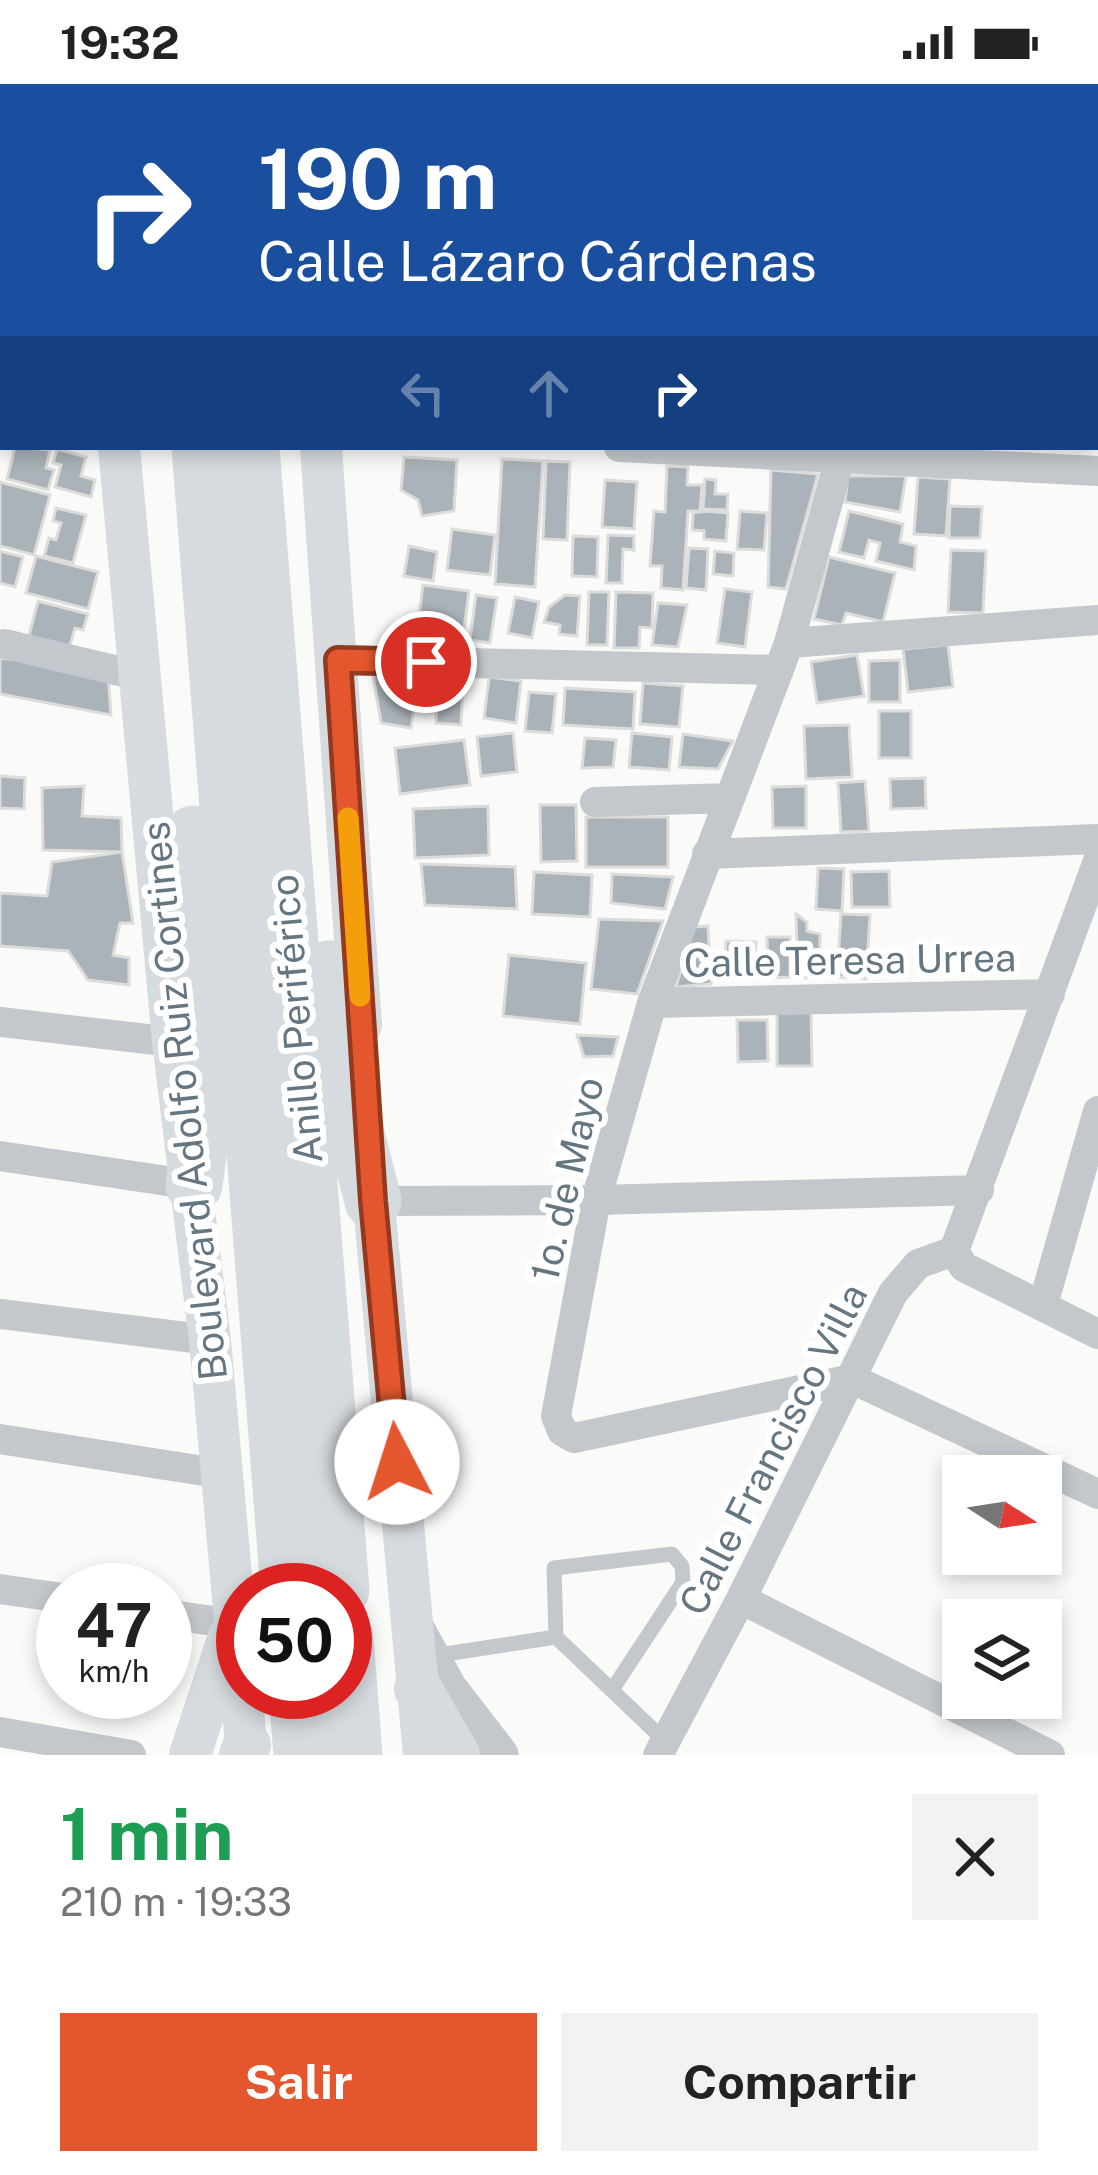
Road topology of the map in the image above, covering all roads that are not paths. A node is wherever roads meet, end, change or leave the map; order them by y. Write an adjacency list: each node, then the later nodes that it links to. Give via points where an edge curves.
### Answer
1 (119, 450): 15 (main road, Boulevard Adolfo Ruiz Cortines)
2 (199, 450): 27 (highway, via 185,598 202,1073)
3 (199, 450): 41 (highway, Anillo Periférico)
4 (251, 450): 10 (highway, Anillo Periférico)
5 (321, 450): 14 (main road)
6 (753, 450): 7 (street)
7 (842, 452): 8 (street); 13 (street, 1o. de Mayo)
8 (1027, 457): 9 (street)
9 (1098, 471)
10 (260, 563): 30 (highway, via 300,718 339,1047); 42 (highway, Anillo Periférico)
11 (1098, 620): 13 (street)
12 (5, 644): 15 (street)
13 (784, 657): 14 (street); 16 (street, 1o. de Mayo)
14 (338, 660): 30 (main road)
15 (140, 676): 24 (main road, Boulevard Adolfo Ruiz Cortines)
16 (730, 798): 17 (street); 19 (street, 1o. de Mayo)
17 (595, 802)
18 (1098, 839): 19 (street)
19 (707, 854): 22 (street, 1o. de Mayo)
20 (1098, 862): 21 (street)
21 (1050, 994): 22 (street, Calle Teresa Urrea); 28 (street)
22 (652, 1003): 29 (street, 1o. de Mayo)
23 (0, 1022): 24 (street)
24 (173, 1042): 27 (main road, Boulevard Adolfo Ruiz Cortines)
25 (1098, 1112): 32 (street)
26 (0, 1156): 27 (street)
27 (194, 1185): 35 (main road, Boulevard Adolfo Ruiz Cortines)
28 (979, 1190): 29 (street); 31 (street)
29 (596, 1200): 30 (street); 36 (street, 1o. de Mayo, via 556,1415 562,1430 574,1438)
30 (373, 1201): 47 (main road)
31 (954, 1251): 32 (street, via 964,1267); 36 (street, Calle Francisco Villa, via 918,1264 892,1293)
32 (1043, 1305): 34 (street)
33 (0, 1314): 35 (street)
34 (1098, 1334)
35 (210, 1340): 38 (main road, Boulevard Adolfo Ruiz Cortines)
36 (852, 1379): 39 (street); 45 (street, Calle Francisco Villa)
37 (0, 1439): 38 (street)
38 (223, 1474): 40 (main road, Boulevard Adolfo Ruiz Cortines)
39 (1098, 1494)
40 (230, 1563)
41 (287, 1563)
42 (339, 1563)
43 (0, 1589): 44 (street)
44 (36, 1594)
45 (741, 1599): 54 (street, Calle Francisco Villa); 63 (street)
46 (556, 1637): 47 (lane); 49 (lane); 49 (lane, via 554,1568 672,1554 683,1582)
47 (420, 1656): 60 (main road); 61 (main road); 62 (street)
48 (216, 1678): 57 (main road)
49 (612, 1690): 54 (lane)
50 (243, 1719): 55 (main road, Boulevard Adolfo Ruiz Cortines)
51 (299, 1719): 58 (highway)
52 (351, 1719): 59 (highway)
53 (0, 1732): 56 (street)
54 (663, 1749)
55 (246, 1752)
56 (131, 1755)
57 (190, 1755)
58 (302, 1755)
59 (354, 1755)
60 (424, 1755)
61 (456, 1755)
62 (499, 1755)
63 (1050, 1755)

